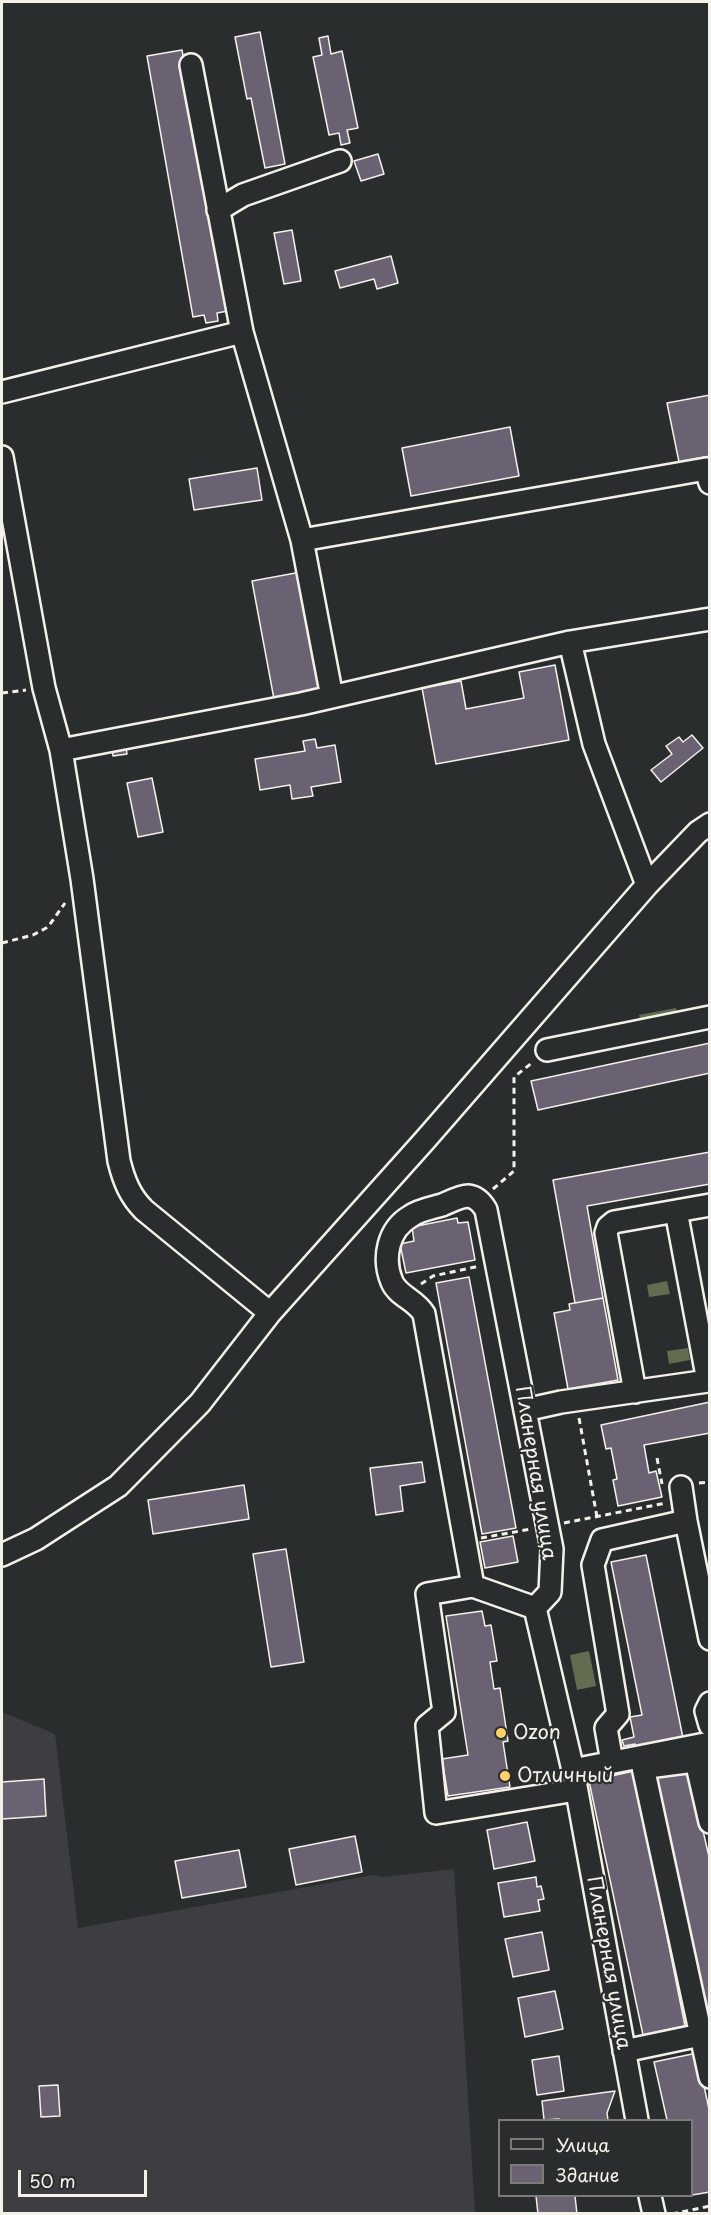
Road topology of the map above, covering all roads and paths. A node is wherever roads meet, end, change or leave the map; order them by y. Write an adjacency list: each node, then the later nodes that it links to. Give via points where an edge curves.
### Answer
1 (191, 65): 3 (street)
2 (340, 161): 3 (street, via 243,195)
3 (218, 210): 4 (street)
4 (242, 332): 5 (street); 8 (street)
5 (2, 392)
6 (2, 457): 9 (street)
7 (710, 483): 8 (street, via 706,469)
8 (302, 540): 14 (street)
9 (10, 548): 12 (street)
10 (710, 620): 11 (street)
11 (570, 642): 14 (street); 18 (street, via 594,744)
12 (44, 688): 13 (path); 15 (street)
13 (2, 693)
14 (332, 697): 15 (street)
15 (61, 750): 17 (street)
16 (710, 824): 18 (street)
17 (82, 879): 19 (path, via 48,927); 27 (street, via 124,1182 144,1210)
18 (647, 885): 27 (street)
19 (2, 943)
20 (710, 1017): 21 (street)
21 (547, 1050): 22 (path, via 514,1077 514,1171)
22 (483, 1205): 26 (street, via 468,1196 410,1216 396,1230 388,1243 387,1261 396,1290); 30 (street, Планерная улица)
23 (710, 1205): 24 (street)
24 (676, 1210): 28 (street, via 614,1222 606,1233); 28 (street, via 708,1381)
25 (474, 1267): 26 (path, via 433,1276)
26 (406, 1297): 36 (street, via 424,1314)
27 (270, 1313): 35 (street, via 200,1403 118,1486 36,1539)
28 (635, 1392): 29 (street)
29 (576, 1400): 30 (street); 34 (path)
30 (525, 1410): 37 (street, Планерная улица, via 552,1549 550,1592)
31 (657, 1458): 32 (path)
32 (672, 1489): 33 (street)
33 (686, 1521): 34 (street); 38 (street)
34 (602, 1540): 43 (street, via 593,1565 618,1714 606,1728)
35 (2, 1555)
36 (473, 1586): 37 (street); 45 (street, via 427,1594 444,1712 427,1726 436,1812)
37 (536, 1608): 45 (street, Планерная улица)
38 (710, 1639)
39 (710, 1703): 40 (street, via 706,1711)
40 (710, 1725)
41 (710, 1743): 43 (street)
42 (703, 1760): 44 (street); 46 (street)
43 (612, 1762): 45 (street)
44 (643, 1767): 45 (street); 47 (street)
45 (574, 1780): 48 (street, Планерная улица)
46 (710, 1822)
47 (705, 2034): 48 (street); 49 (street)
48 (624, 2051): 50 (street, Планерная улица)
49 (710, 2077)
50 (637, 2119)
51 (650, 2197): 53 (street)
52 (710, 2206): 54 (path)
53 (654, 2214)
54 (672, 2214)

